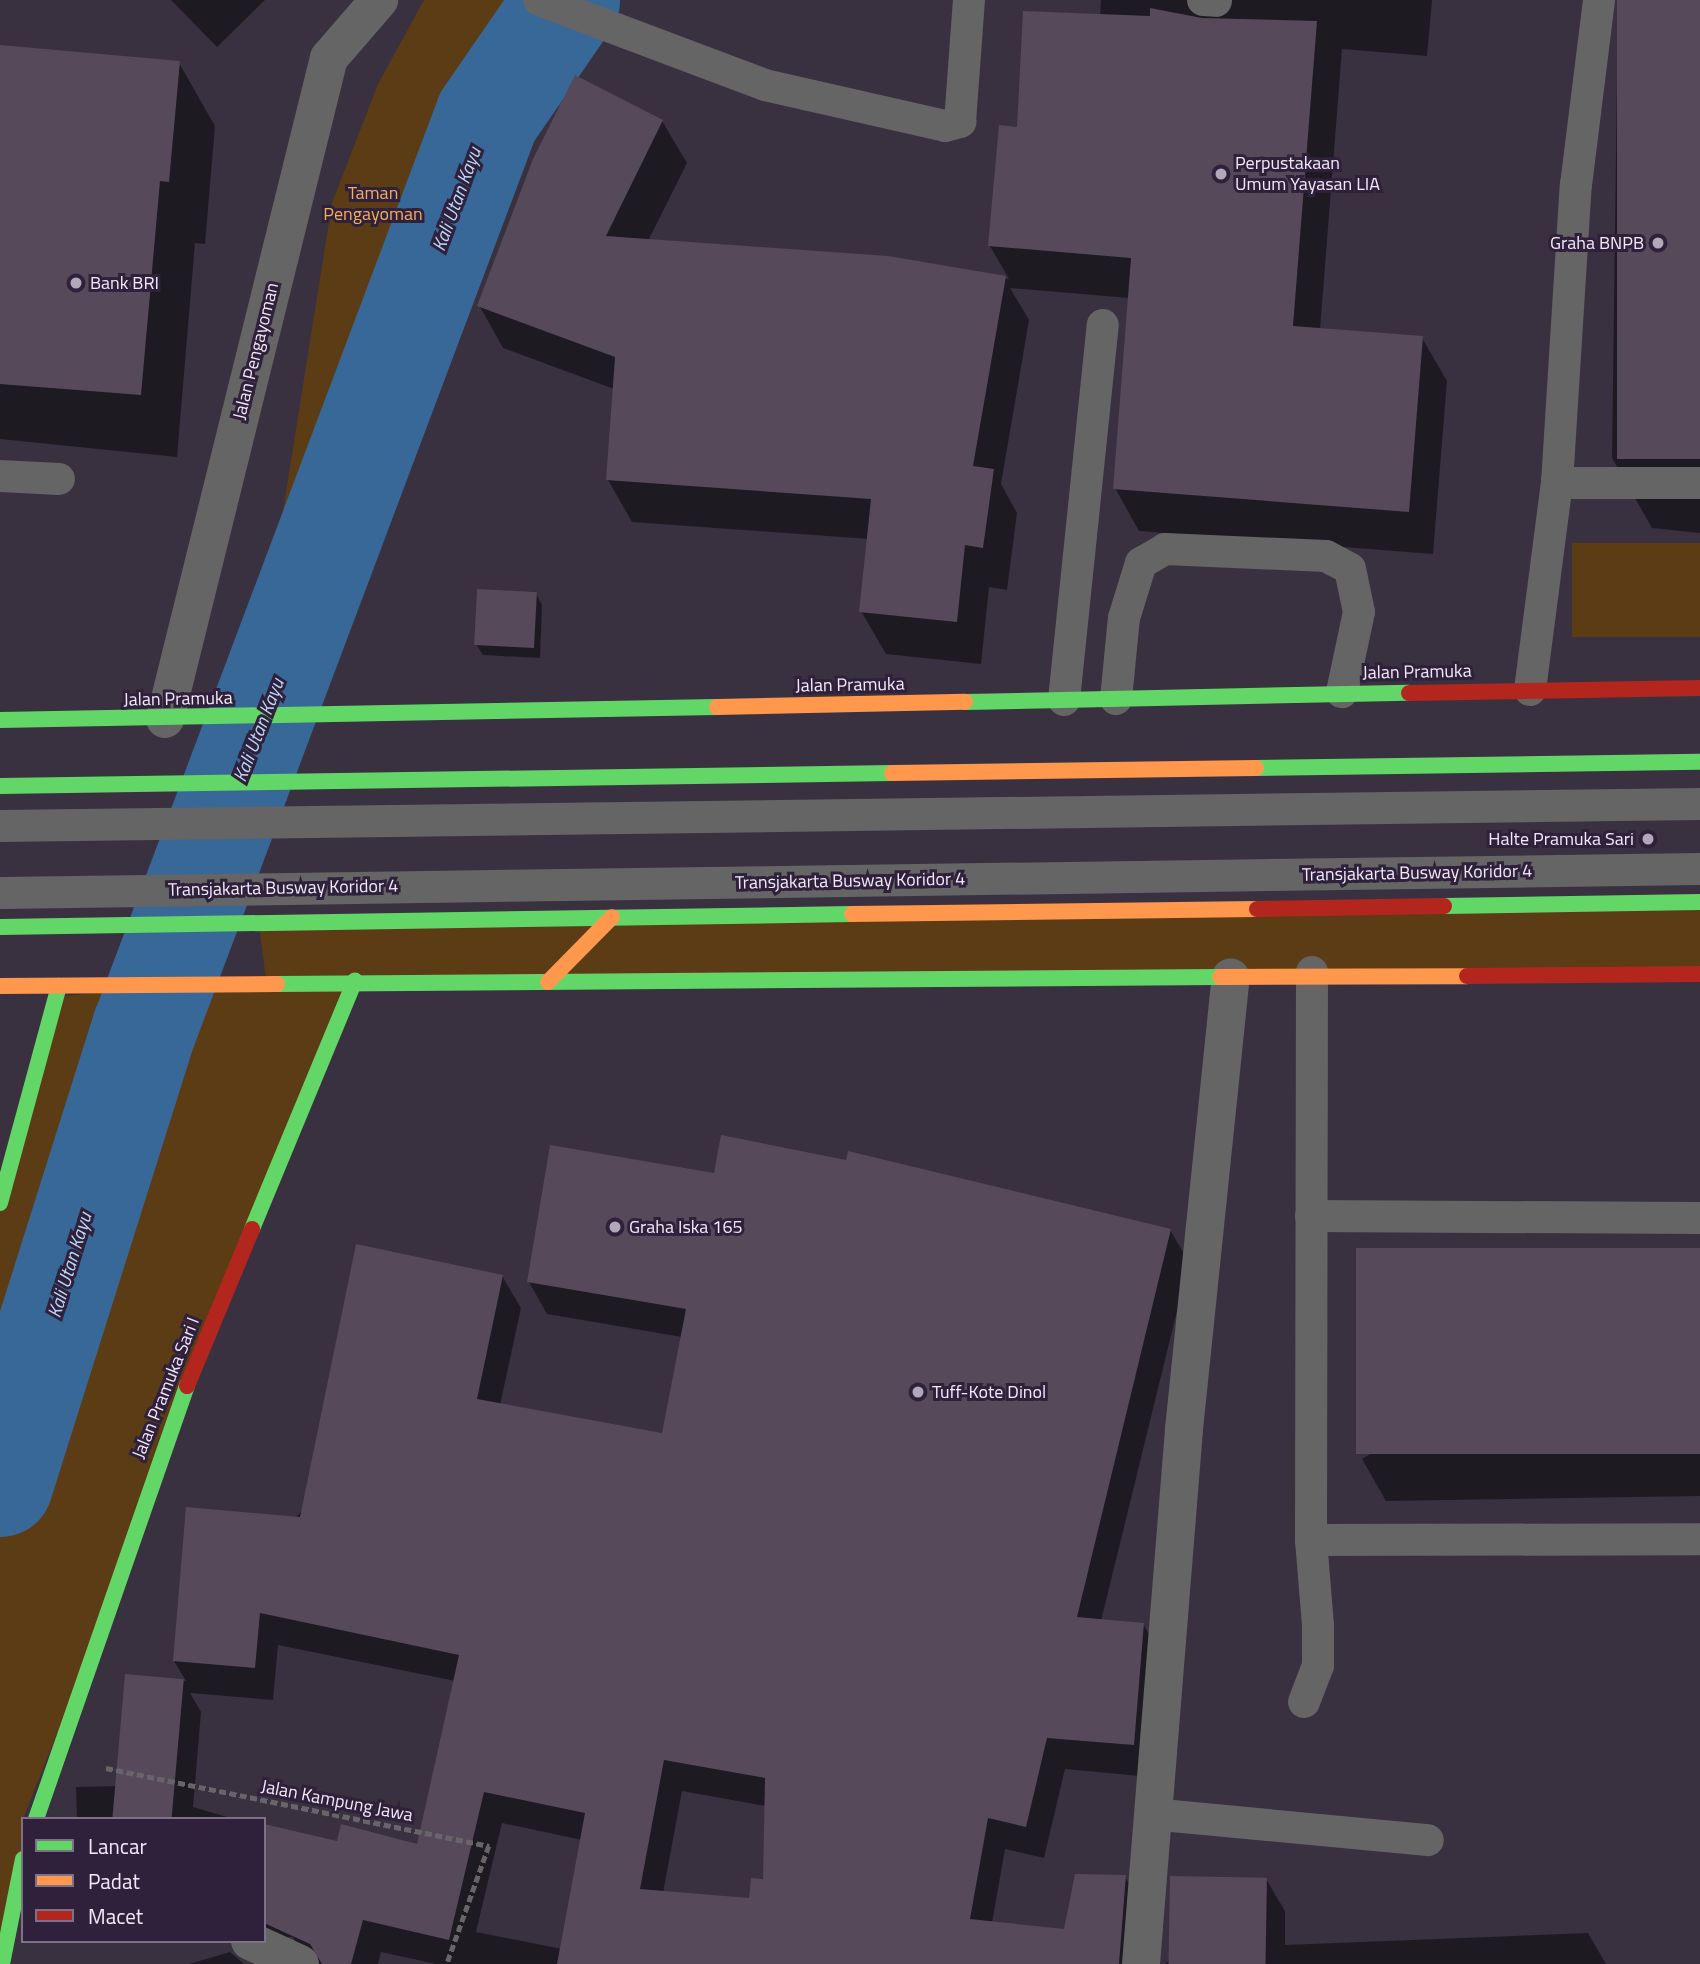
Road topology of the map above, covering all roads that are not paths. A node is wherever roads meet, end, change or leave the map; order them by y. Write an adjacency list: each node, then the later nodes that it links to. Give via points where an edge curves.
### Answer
1 (379, 0): 17 (street, Jalan Pengayoman, via 329,58)
2 (538, 0): 3 (lane, via 765,85 945,126 960,122)
3 (969, 0)
4 (1203, 0): 6 (lane)
5 (1600, 0): 10 (lane, via 1576,185)
6 (1216, 1)
7 (1103, 325): 16 (lane)
8 (0, 476): 9 (lane)
9 (59, 479)
10 (1556, 483): 11 (lane); 13 (lane)
11 (1700, 483)
12 (1700, 688): 13 (main road, Jalan Pramuka)
13 (1530, 690): 14 (main road, Jalan Pramuka)
14 (1342, 692): 15 (main road, Jalan Pramuka); 15 (lane, via 1359,612 1350,569 1326,556 1165,550 1141,563 1124,618)
15 (1116, 699): 16 (main road, Jalan Pramuka)
16 (1063, 700): 17 (main road, Jalan Pramuka)
17 (165, 719): 18 (main road, Jalan Pramuka)
18 (0, 720)
19 (1700, 762): 20 (main road)
20 (0, 786)
21 (1700, 804): 22 (lane)
22 (6, 826)
23 (1700, 869): 24 (lane, Transjakarta Busway Koridor 4)
24 (0, 893)
25 (1700, 902): 26 (main road)
26 (612, 917): 27 (main road); 32 (main road)
27 (0, 927)
28 (1312, 972): 29 (main road); 30 (main road); 36 (lane)
29 (1700, 974)
30 (1231, 977): 32 (main road); 41 (street)
31 (355, 980): 32 (main road); 34 (main road); 42 (main road, Jalan Pramuka Sari I, via 163,1443)
32 (548, 982)
33 (0, 986): 34 (main road)
34 (58, 986): 35 (main road)
35 (0, 1203)
36 (1311, 1216): 37 (lane); 39 (lane)
37 (1700, 1218)
38 (1700, 1539): 39 (lane)
39 (1311, 1541): 40 (lane, via 1318,1666)
40 (1304, 1702)
41 (1151, 1814): 43 (lane); 49 (street)
42 (37, 1817)
43 (1428, 1840)
44 (21, 1878): 45 (main road)
45 (16, 1925): 47 (main road)
46 (254, 1943): 48 (street)
47 (2, 1964)
48 (300, 1964)
49 (1141, 1964)

